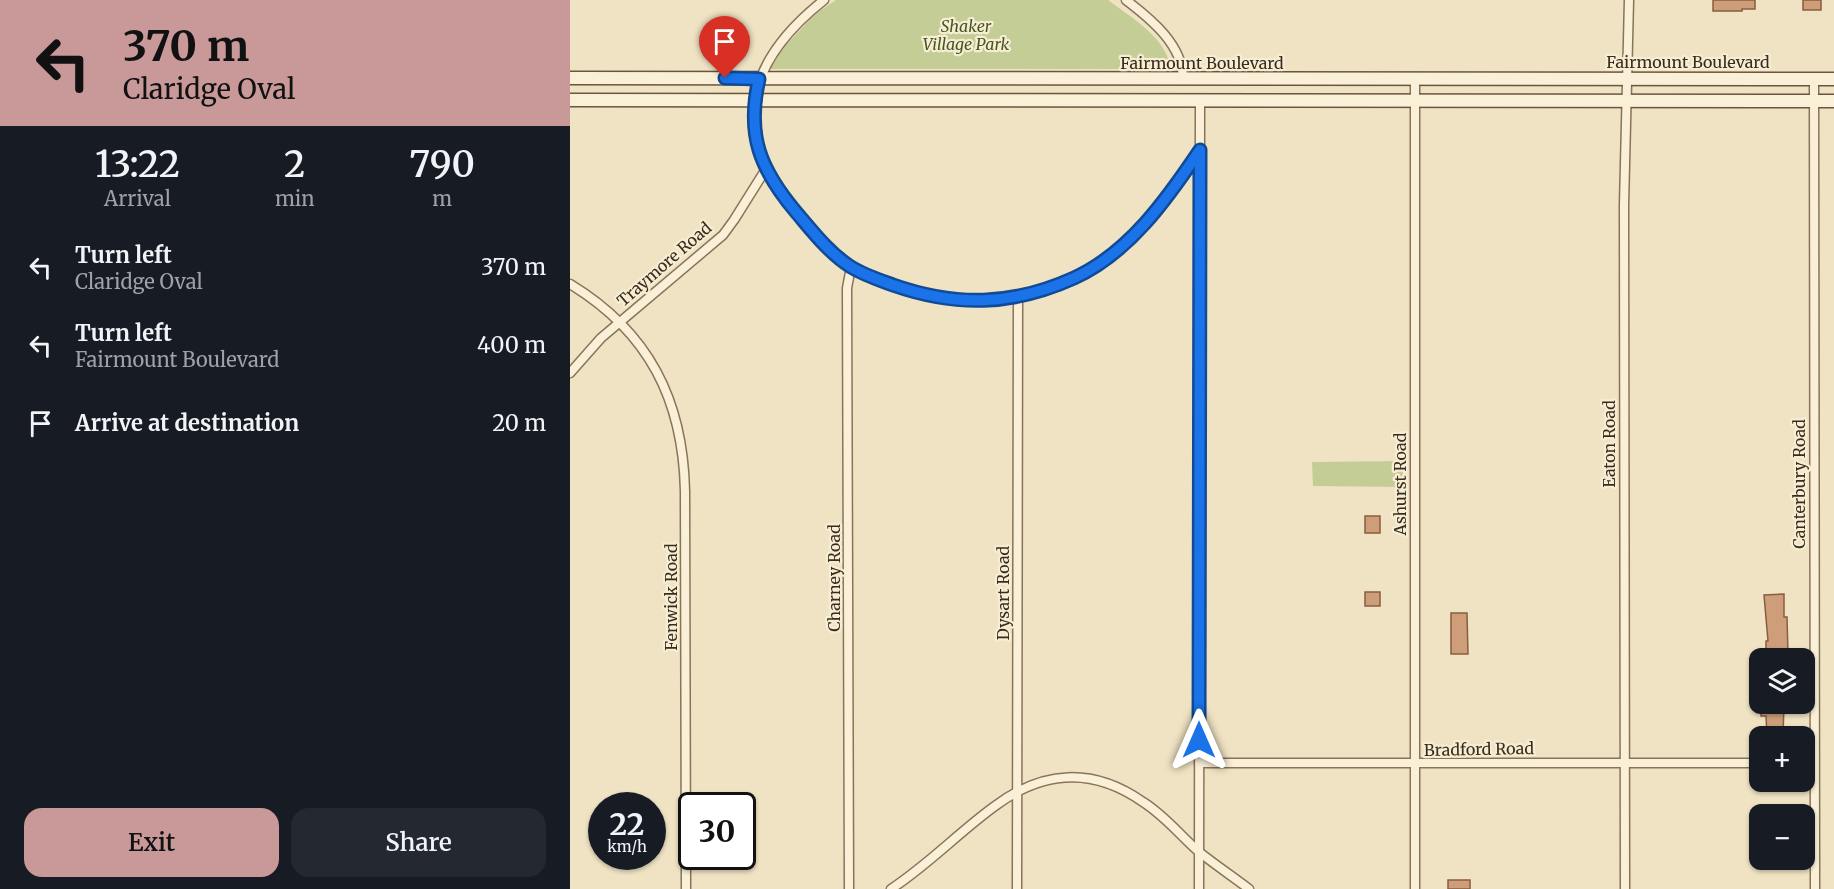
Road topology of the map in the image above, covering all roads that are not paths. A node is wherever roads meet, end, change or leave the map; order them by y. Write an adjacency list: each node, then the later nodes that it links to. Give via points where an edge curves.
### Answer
1 (824, 0): 5 (street, via 787,33)
2 (1126, 0): 6 (street, via 1174,48)
3 (1629, 0): 8 (street, Eaton Road)
4 (570, 78): 5 (main road, Fairmount Boulevard)
5 (759, 79): 6 (main road, Fairmount Boulevard); 12 (street)
6 (1183, 79): 7 (main road, Fairmount Boulevard)
7 (1415, 79): 8 (main road, Fairmount Boulevard); 14 (street, Ashurst Road)
8 (1626, 79): 9 (main road, Fairmount Boulevard); 15 (street, Eaton Road)
9 (1814, 79): 10 (main road, Fairmount Boulevard); 16 (street, Canterbury Road)
10 (1834, 79)
11 (570, 100): 12 (main road)
12 (756, 100): 13 (main road); 19 (street, via 754,129)
13 (1200, 101): 14 (main road); 18 (street)
14 (1415, 101): 15 (main road); 29 (street, Ashurst Road)
15 (1625, 101): 16 (main road); 26 (street, Eaton Road)
16 (1814, 101): 17 (main road); 25 (street, Canterbury Road)
17 (1834, 101)
18 (1200, 150): 22 (street, via 1168,197 1117,250 1075,277); 27 (street)
19 (766, 169): 20 (street, via 816,236); 23 (street, Traymore Road, via 723,235)
20 (851, 267): 22 (street, via 936,298 973,301); 34 (street, Charney Road, via 847,288)
21 (570, 284): 23 (street, Fenwick Road)
22 (1018, 297): 30 (street, Dysart Road)
23 (618, 323): 24 (street, Traymore Road, via 586,352); 33 (street, Fenwick Road, via 644,351 660,377 674,409 683,448)
24 (570, 373)
25 (1814, 726)
26 (1625, 762): 28 (street, Bradford Road); 29 (street, Bradford Road); 40 (street, Eaton Road)
27 (1199, 763): 29 (street, Bradford Road); 32 (street)
28 (1749, 763)
29 (1416, 764): 39 (street, Ashurst Road)
30 (1018, 791): 32 (street, via 1063,777 1110,785 1144,802); 35 (street); 36 (street, Dysart Road)
31 (1814, 792): 41 (street, Canterbury Road)
32 (1199, 851): 37 (street); 38 (street)
33 (686, 889)
34 (849, 889)
35 (891, 889)
36 (1017, 889)
37 (1199, 889)
38 (1249, 889)
39 (1415, 889)
40 (1625, 889)
41 (1815, 889)

